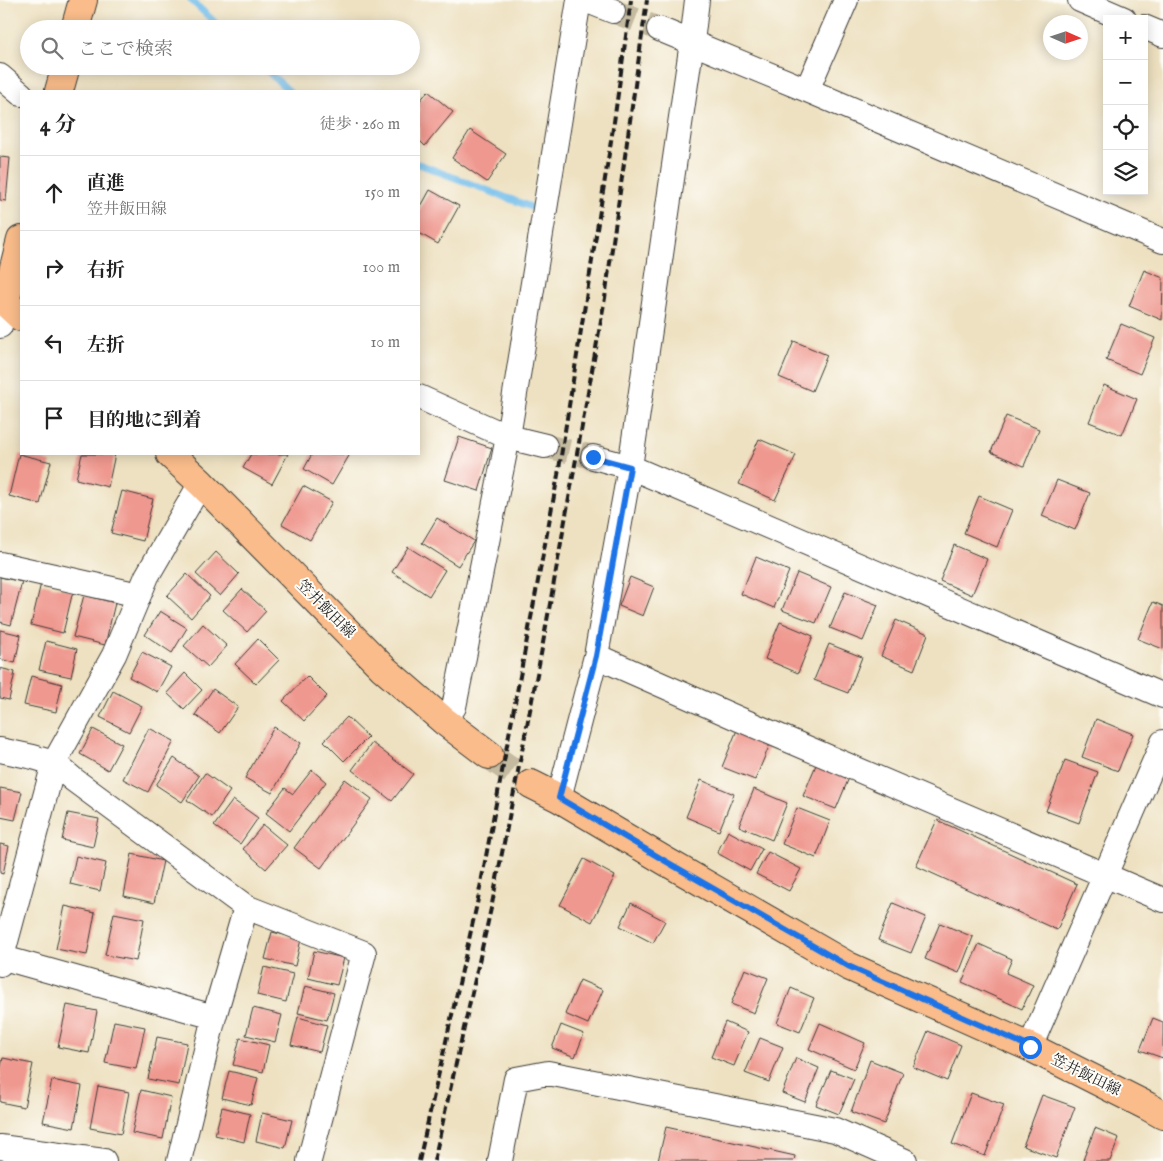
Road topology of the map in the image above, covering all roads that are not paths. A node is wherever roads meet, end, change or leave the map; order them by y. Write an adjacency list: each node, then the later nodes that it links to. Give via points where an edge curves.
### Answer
1 (83, 0): 9 (main road)
2 (578, 0): 23 (street)
3 (585, 0): 7 (street)
4 (696, 0): 13 (street)
5 (846, 0): 17 (street)
6 (1080, 0): 8 (street)
7 (613, 11)
8 (1115, 15)
9 (78, 20)
10 (659, 29): 13 (street)
11 (1148, 29): 12 (street)
12 (1163, 35)
13 (692, 42): 17 (street); 27 (street)
14 (63, 75): 16 (main road)
15 (0, 76): 18 (street)
16 (59, 90)
17 (807, 90): 19 (street)
18 (20, 93)
19 (1163, 241)
20 (20, 245): 21 (main road)
21 (7, 311)
22 (420, 397): 23 (street)
23 (508, 438): 24 (street); 33 (street, via 454,708)
24 (545, 446)
25 (171, 455): 28 (main road, 笠井飯田線)
26 (593, 457): 27 (street)
27 (630, 467): 31 (street); 32 (street)
28 (201, 483): 30 (street); 33 (main road, 笠井飯田線, via 383,668)
29 (0, 564): 30 (street)
30 (139, 595): 37 (street, via 114,655)
31 (596, 656): 39 (street); 40 (street)
32 (1163, 696)
33 (444, 721): 36 (main road, 笠井飯田線)
34 (1163, 742): 40 (street)
35 (0, 750): 37 (street)
36 (489, 755)
37 (54, 763): 42 (street); 43 (street)
38 (531, 784): 39 (main road, 笠井飯田線)
39 (559, 798): 45 (main road, 笠井飯田線, via 848,966)
40 (1104, 875): 41 (street); 45 (street)
41 (1163, 900)
42 (246, 907): 44 (street); 50 (street, via 364,953)
43 (0, 959): 44 (street)
44 (214, 1017): 49 (street)
45 (1030, 1047): 46 (main road, 笠井飯田線)
46 (1163, 1115)
47 (0, 1147): 48 (street)
48 (104, 1161)
49 (179, 1161)
50 (309, 1161)
51 (500, 1161): 52 (street, via 516,1078 548,1073 834,1130)
52 (905, 1161)

